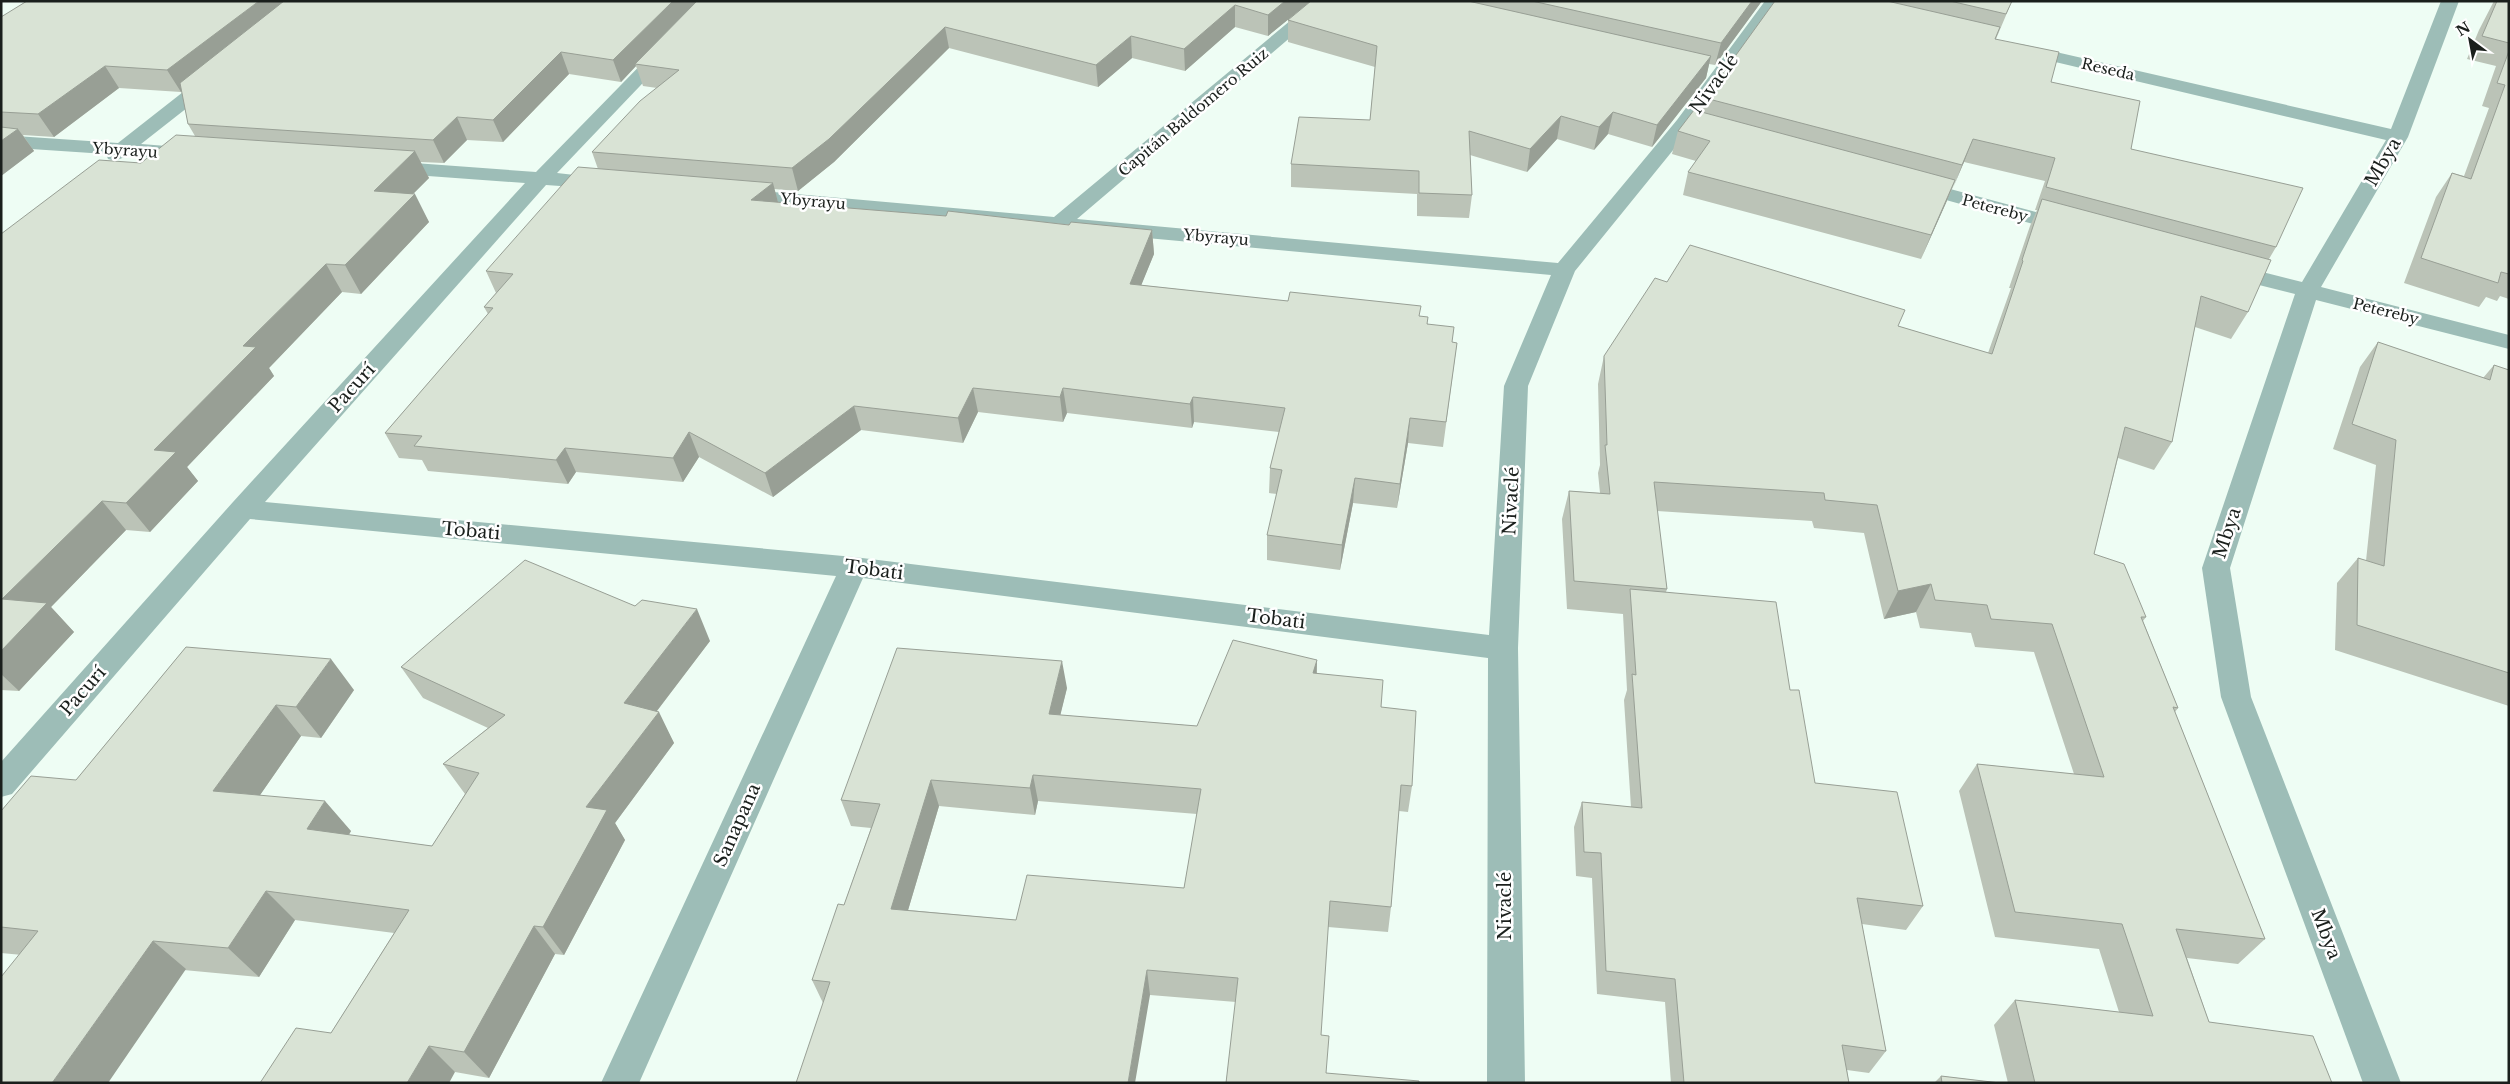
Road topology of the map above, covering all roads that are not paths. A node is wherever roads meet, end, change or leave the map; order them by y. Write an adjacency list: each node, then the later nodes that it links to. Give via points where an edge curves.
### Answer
1 (713, 1): 13 (street, Pacurí)
2 (1325, 1): 17 (street, Capitán Baldomero Ruiz)
3 (1774, 1): 20 (street, Nivaclé, via 1711,72 1694,126)
4 (2450, 1): 7 (street, Mbya)
5 (2002, 44): 7 (street, Reseda)
6 (224, 69): 9 (street)
7 (2398, 137): 21 (street, Mbya)
8 (1, 141): 9 (street, Ybyrayu)
9 (122, 149): 10 (street, Ybyrayu); 11 (street)
10 (212, 156)
11 (100, 166)
12 (372, 166): 13 (street)
13 (541, 178): 15 (street); 23 (street, Pacurí)
14 (1895, 181): 18 (street, Petereby)
15 (620, 184)
16 (718, 193): 17 (street, Ybyrayu)
17 (1061, 222): 20 (street, Ybyrayu)
18 (2087, 232)
19 (2212, 266): 21 (street, Petereby)
20 (1564, 270): 25 (street, Nivaclé, via 1516,386)
21 (2307, 292): 22 (street, Petereby); 29 (street, Mbya, via 2216,568 2236,697)
22 (2509, 342)
23 (243, 510): 24 (street, Tobati); 26 (street, Pacurí)
24 (854, 567): 25 (street, Tobati); 27 (street, Sanapana)
25 (1503, 648): 28 (street, Nivaclé)
26 (1, 784)
27 (620, 1083)
28 (1506, 1083)
29 (2382, 1083)

